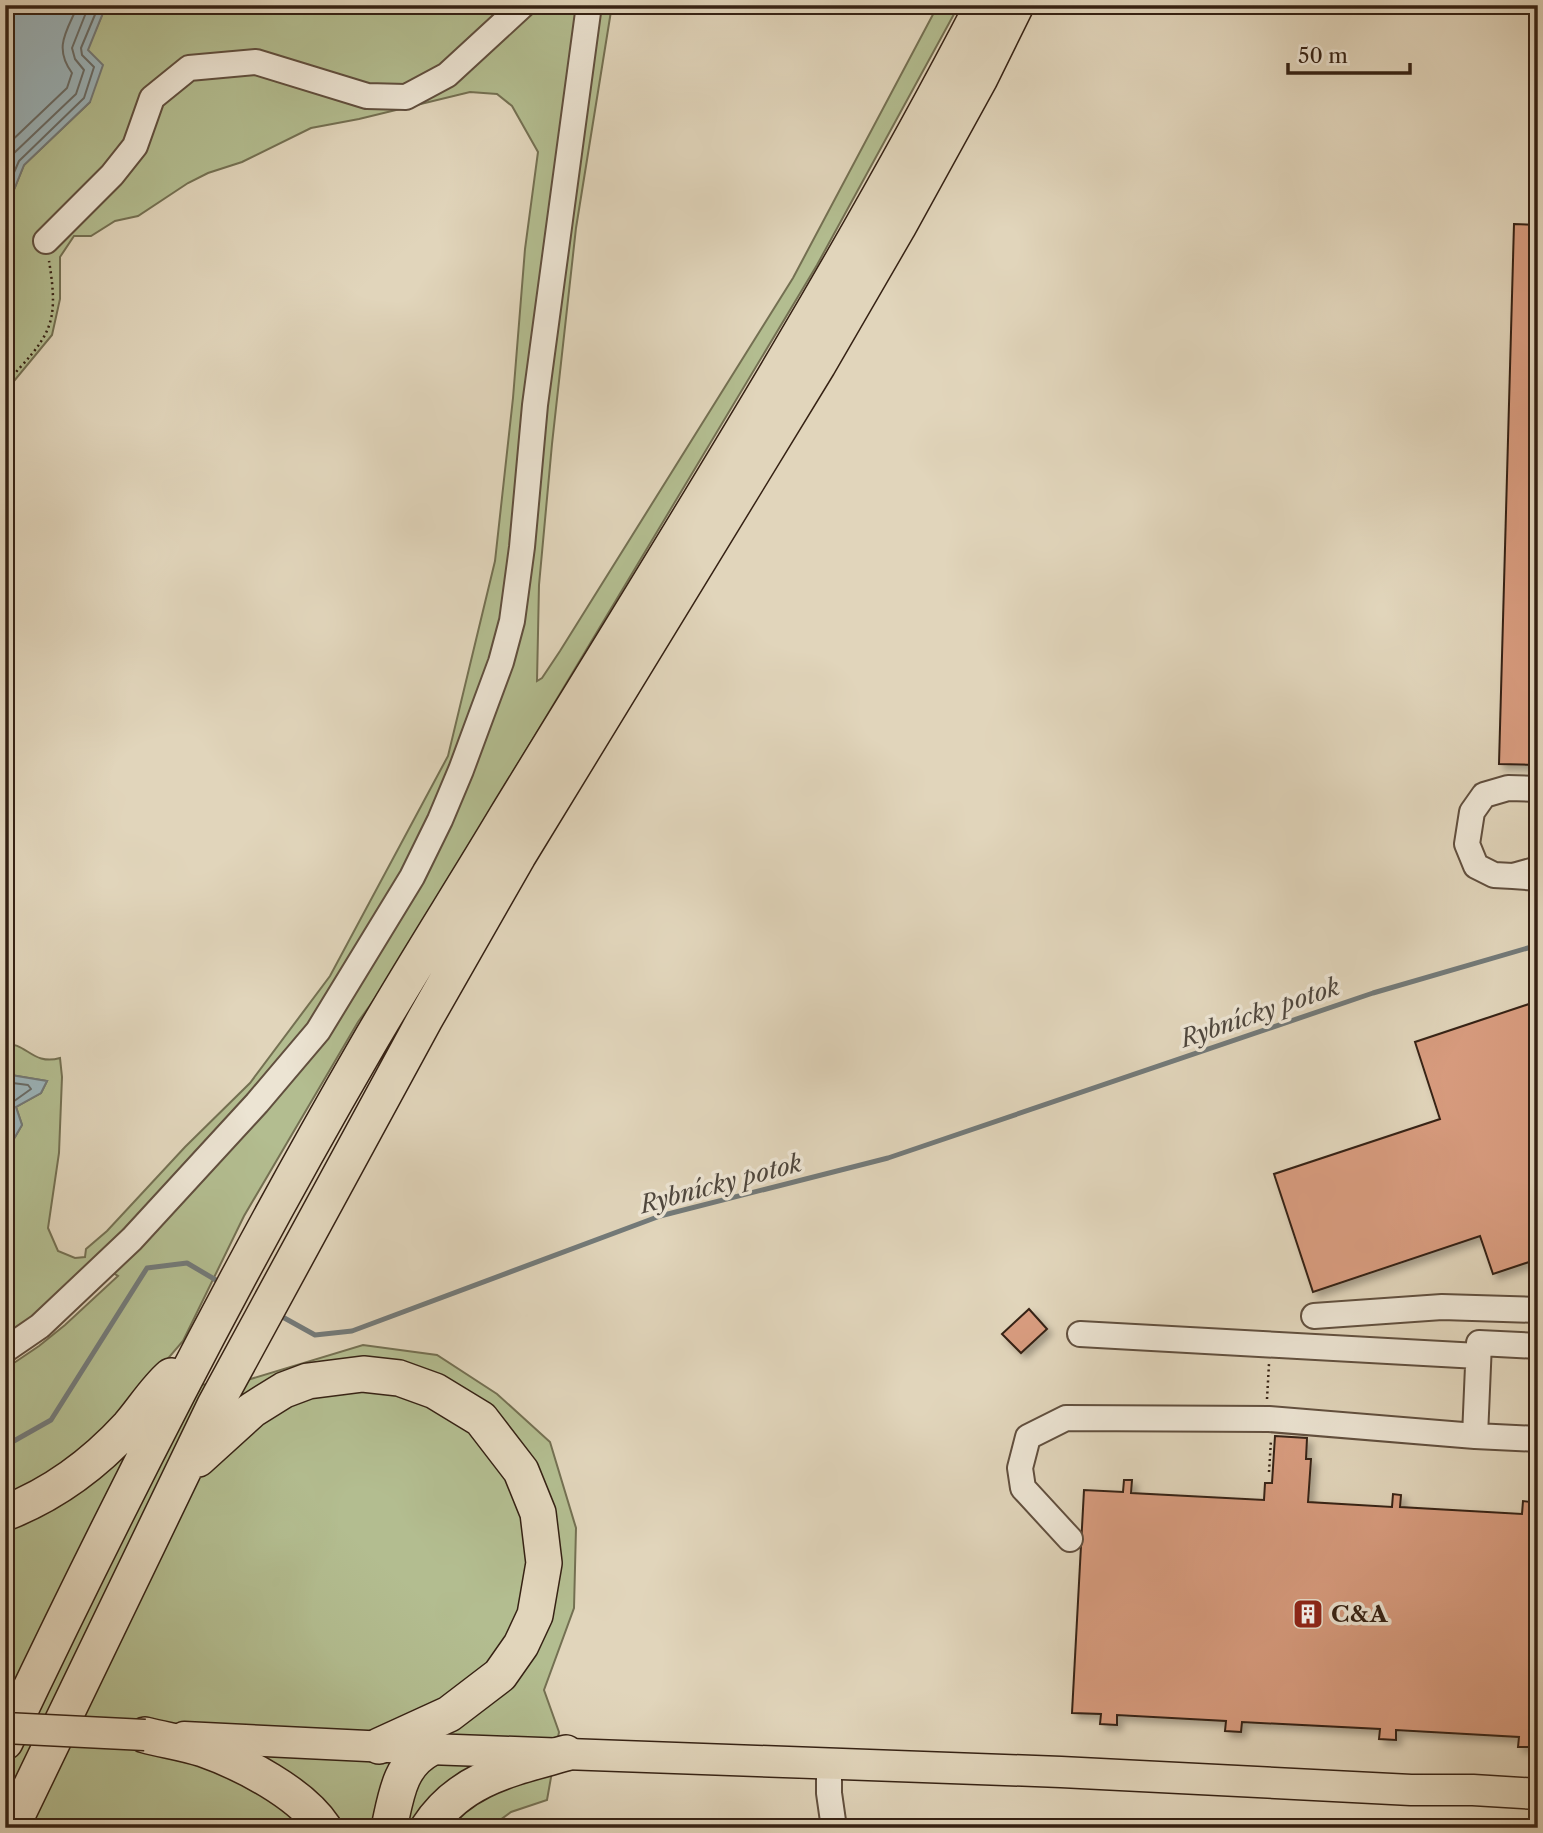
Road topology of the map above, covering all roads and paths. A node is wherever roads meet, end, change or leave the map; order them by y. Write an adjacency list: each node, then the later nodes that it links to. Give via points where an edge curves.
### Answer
1 (523, 5): 5 (street, via 447,75 406,97 367,96 256,62 190,68 152,98 135,146)
2 (589, 5): 15 (street, via 535,405 512,621 501,662 440,820 412,877 318,1031 132,1239 40,1326)
3 (983, 5): 17 (highway, via 792,349 368,1045)
4 (1016, 5): 20 (highway, via 980,78 818,365 518,856 425,1019 215,1405)
5 (46, 241): 6 (path, via 54,286 52,322 32,355)
6 (5, 384)
7 (1538, 789): 9 (street, via 1508,788 1484,795 1472,812 1467,844 1476,866 1493,876)
8 (1538, 869): 9 (street)
9 (1513, 876): 10 (street)
10 (1538, 878)
11 (1538, 1310): 12 (street, via 1442,1307)
12 (1314, 1316)
13 (1080, 1334): 16 (street)
14 (1538, 1346): 16 (street, via 1479,1343)
15 (5, 1350)
16 (1478, 1356): 18 (street)
17 (196, 1357): 21 (highway, via 168,1379 92,1461 53,1489); 25 (highway)
18 (1475, 1436): 19 (street); 22 (street, via 1269,1419 1066,1418 1028,1437 1020,1468 1023,1488)
19 (1538, 1439)
20 (185, 1471): 26 (highway, via 245,1415 284,1390 308,1381 363,1374 411,1381 481,1419 521,1471 538,1513 544,1563 535,1615 521,1645 500,1675 449,1714); 33 (highway)
21 (5, 1513)
22 (1070, 1539)
23 (5, 1728): 24 (main road, bridge)
24 (145, 1735): 26 (main road); 34 (highway, via 201,1748 229,1760 289,1793 316,1815)
25 (5, 1742)
26 (379, 1746): 27 (main road)
27 (429, 1749): 28 (main road); 35 (highway, via 413,1758 405,1771)
28 (566, 1753): 29 (main road); 36 (highway, via 481,1780 454,1798)
29 (829, 1765): 30 (main road); 37 (street)
30 (1411, 1790): 31 (main road); 32 (main road)
31 (1538, 1794)
32 (1538, 1810)
33 (12, 1827)
34 (324, 1828)
35 (389, 1828)
36 (428, 1828)
37 (834, 1828)

